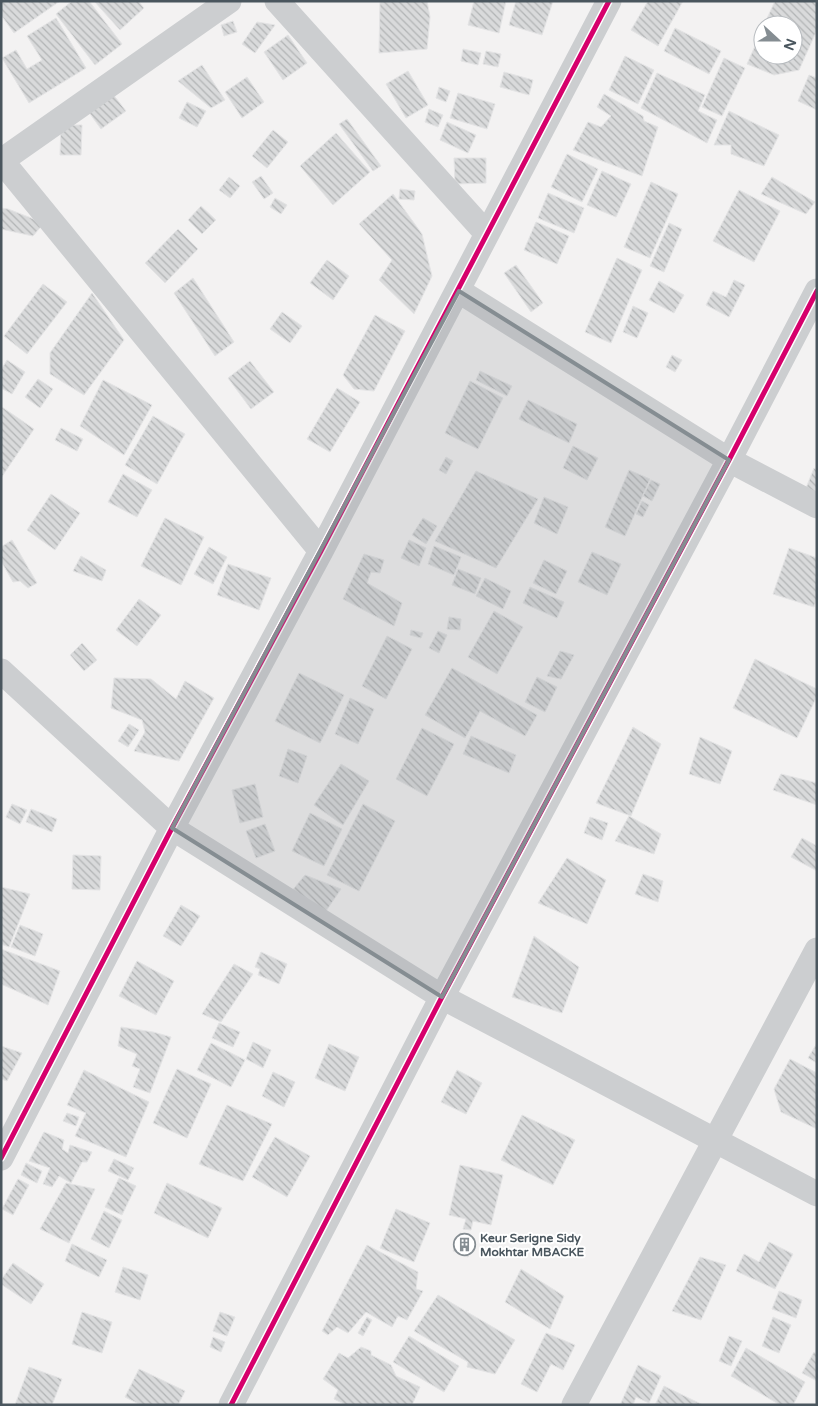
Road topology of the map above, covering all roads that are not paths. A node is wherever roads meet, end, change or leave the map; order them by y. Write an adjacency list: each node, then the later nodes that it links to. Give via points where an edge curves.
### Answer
1 (229, 1): 4 (street)
2 (277, 1): 5 (street)
3 (610, 1): 5 (street)
4 (1, 160): 10 (street)
5 (487, 234): 6 (street)
6 (459, 290): 8 (street); 10 (street)
7 (817, 290): 8 (street)
8 (729, 460): 9 (street); 14 (street)
9 (817, 506)
10 (322, 551): 12 (street)
11 (1, 671): 12 (street)
12 (172, 828): 14 (street); 16 (street)
13 (817, 950): 15 (street)
14 (442, 997): 15 (street); 18 (street)
15 (715, 1141): 17 (street); 19 (street)
16 (1, 1158)
17 (817, 1194)
18 (231, 1405)
19 (574, 1405)

